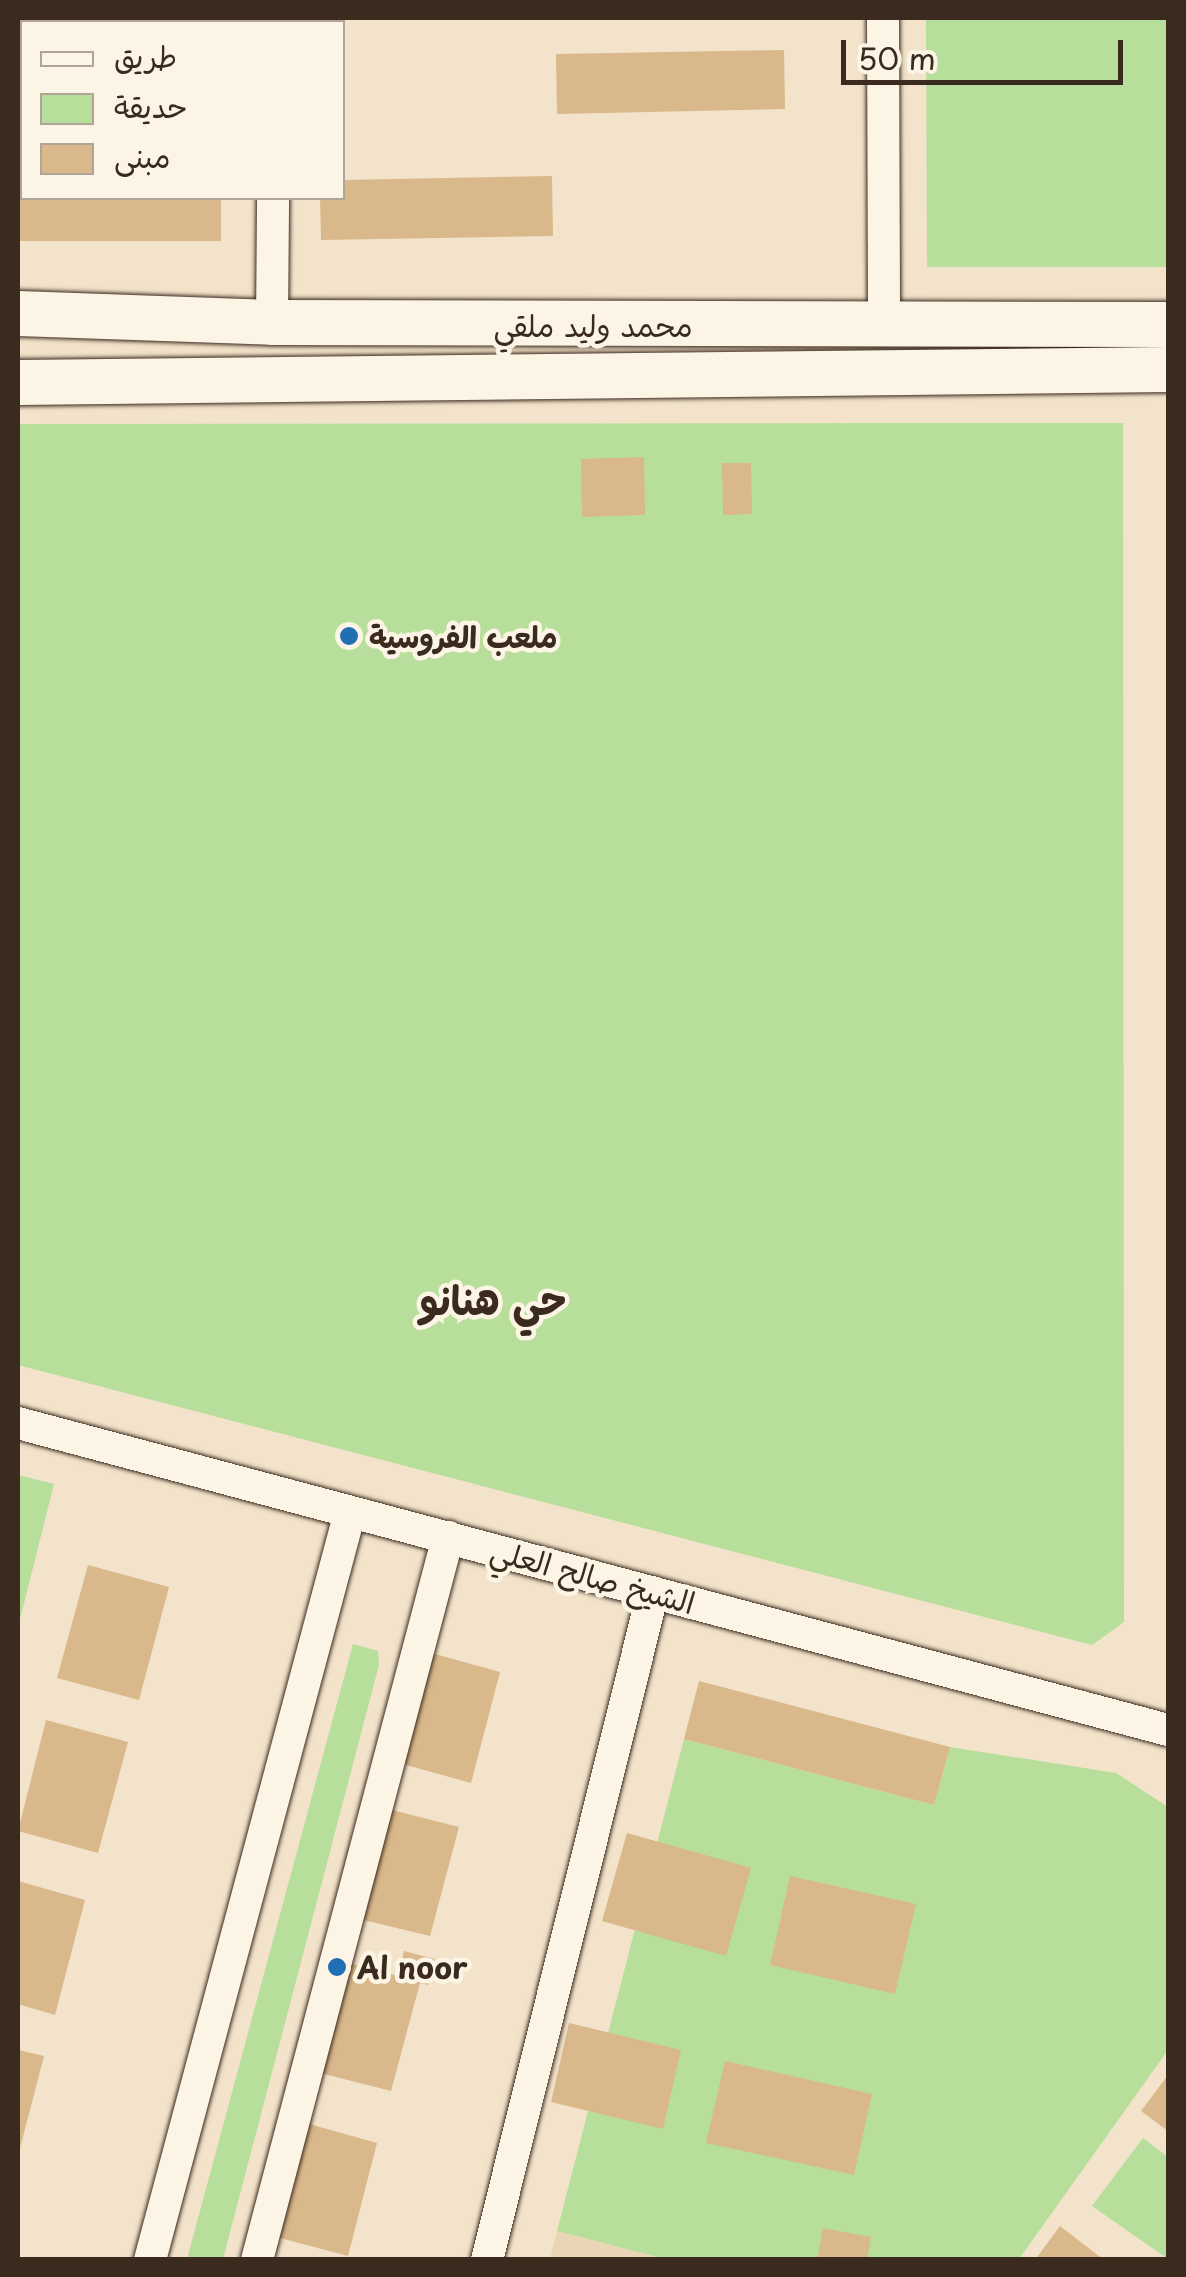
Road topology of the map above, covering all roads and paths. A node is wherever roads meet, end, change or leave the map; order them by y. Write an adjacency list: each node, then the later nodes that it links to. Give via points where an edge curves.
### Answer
1 (883, 18): 6 (street)
2 (274, 200): 4 (street)
3 (18, 313): 4 (street, محمد وليد ملقي)
4 (272, 322): 6 (street, محمد وليد ملقي)
5 (1168, 324): 6 (street, محمد وليد ملقي)
6 (884, 327)
7 (1168, 369): 8 (street, محمد وليد ملقي)
8 (18, 382)
9 (18, 1423): 10 (street, الشيخ صالح العلي)
10 (350, 1512): 11 (street, الشيخ صالح العلي); 14 (street)
11 (448, 1537): 12 (street, الشيخ صالح العلي); 15 (street)
12 (653, 1592): 13 (street, الشيخ صالح العلي); 16 (street)
13 (1168, 1730)
14 (150, 2260)
15 (257, 2260)
16 (487, 2260)

